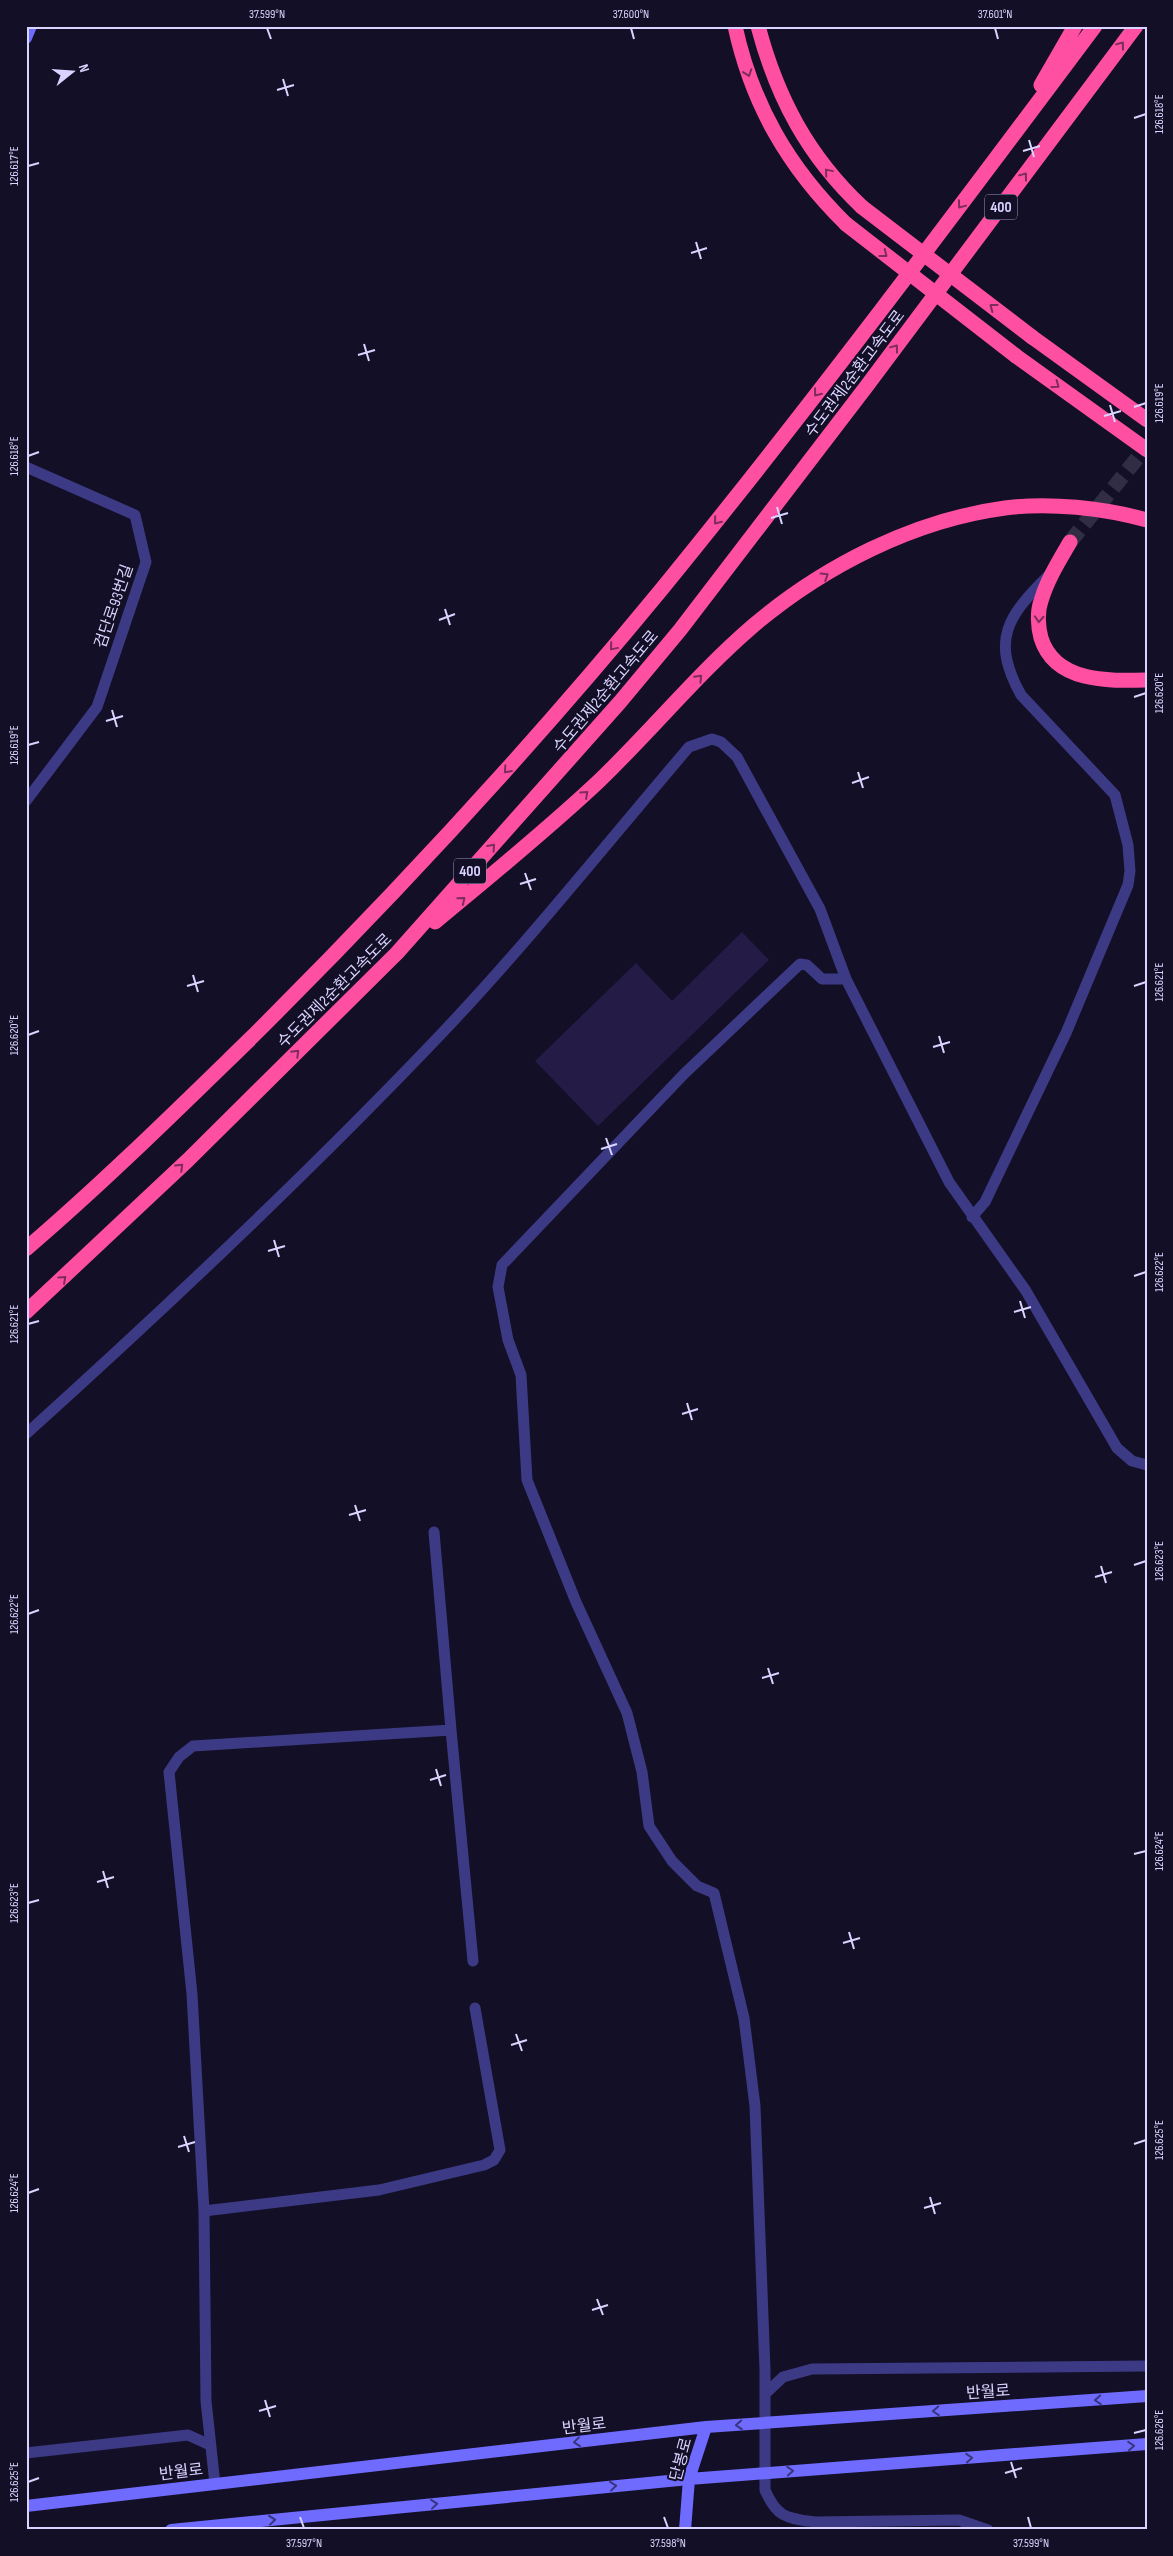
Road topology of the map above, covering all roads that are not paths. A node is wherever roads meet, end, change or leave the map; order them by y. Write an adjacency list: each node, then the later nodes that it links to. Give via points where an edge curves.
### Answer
1 (31, 26): 7 (main road)
2 (735, 26): 10 (highway, one-way to 10, bridge, via 748,75 781,145 817,196 846,224 1016,356)
3 (758, 26): 9 (highway, one-way to 3, bridge, via 862,207 820,162 800,130 777,84)
4 (1076, 26): 8 (highway)
5 (1096, 26): 8 (highway, 수도권제2순환고속도로 / 400)
6 (1136, 26): 17 (highway, 수도권제2순환고속도로 / 400, one-way to 6, via 680,630)
7 (26, 38)
8 (1002, 150): 20 (highway, 수도권제2순환고속도로 / 400, one-way to 20, via 751,478 652,601 495,784 272,1017 163,1124)
9 (1147, 420)
10 (1147, 450)
11 (26, 467): 16 (lane, 검단로93번길, via 135,516 146,562 96,707)
12 (1147, 520): 17 (highway, one-way to 12, via 599,781 755,625 834,570 885,543 937,523 1006,508 1061,507 1127,514)
13 (1070, 542): 14 (highway)
14 (1054, 570): 15 (highway, one-way to 15, via 1040,602 1038,629 1044,649 1058,665 1093,679); 19 (lane, via 1015,611 1005,634 1005,654 1011,678 1021,695 1115,795 1124,820 1130,871 1128,885 1066,1033 985,1202)
15 (1147, 680)
16 (26, 801)
17 (397, 953): 21 (highway, 수도권제2순환고속도로 / 400, one-way to 17, via 188,1160)
18 (846, 979): 19 (lane, via 949,1182); 22 (lane, via 820,909 737,757 722,742 712,739 689,747 439,1036 192,1282); 30 (lane, via 822,979 807,965 800,964 684,1074 508,1258 502,1265 498,1287 508,1340 521,1375 527,1480 576,1602 627,1713 642,1772 649,1826 672,1861 696,1886 714,1892 744,2018 756,2106)
19 (972, 1217): 23 (lane, via 1026,1291 1117,1448 1132,1461)
20 (26, 1249)
21 (26, 1312)
22 (26, 1434)
23 (1147, 1465)
24 (434, 1532): 25 (lane)
25 (451, 1730): 26 (lane); 28 (lane, via 193,1746 179,1757 169,1772 192,1994)
26 (473, 1961)
27 (475, 2008): 28 (lane, via 500,2150 494,2160 379,2190)
28 (204, 2211): 35 (lane, via 206,2401)
29 (1146, 2364): 30 (lane, via 812,2369 783,2376)
30 (765, 2394): 32 (lane)
31 (1147, 2396): 32 (main road, 반월로, one-way to 32)
32 (765, 2423): 33 (main road, 반월로, one-way to 33); 37 (lane)
33 (706, 2427): 38 (main road, 단봉로); 39 (main road, 반월로, one-way to 39)
34 (1147, 2444): 37 (main road, one-way to 34)
35 (210, 2445): 36 (lane, via 188,2435); 39 (lane)
36 (26, 2452)
37 (765, 2473): 38 (main road); 43 (lane, via 766,2490 773,2508 786,2518 815,2522 959,2520)
38 (689, 2479): 41 (main road, one-way to 38); 42 (main road, 단봉로)
39 (215, 2484): 40 (main road, 반월로)
40 (26, 2506)
41 (171, 2530)
42 (685, 2530)
43 (988, 2530)

